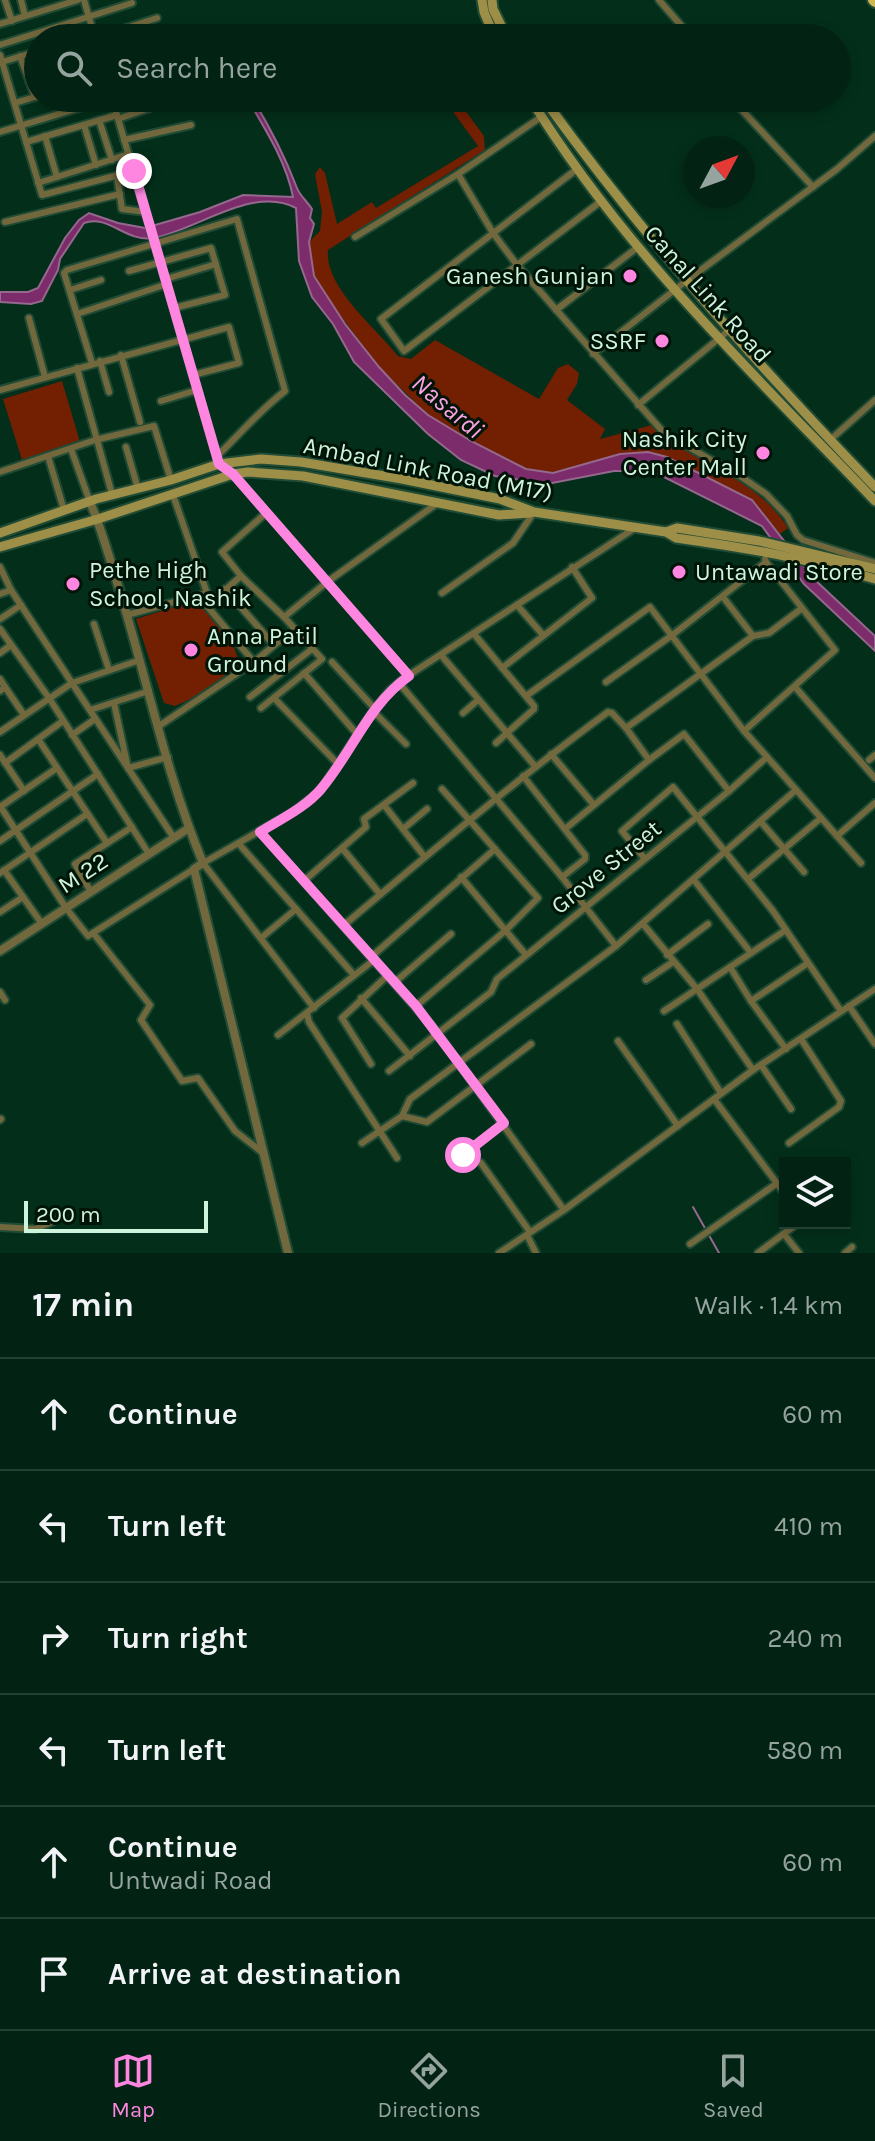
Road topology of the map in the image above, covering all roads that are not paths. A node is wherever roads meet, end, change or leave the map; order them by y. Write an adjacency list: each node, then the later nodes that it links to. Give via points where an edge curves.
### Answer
1 (5, 0): 13 (street)
2 (21, 0): 10 (street)
3 (81, 0): 7 (street); 11 (street)
4 (482, 0): 19 (main road)
5 (492, 0): 20 (main road)
6 (659, 0): 21 (street)
7 (63, 2): 9 (street)
8 (132, 3): 11 (street)
9 (44, 11): 10 (street); 15 (street)
10 (25, 16): 13 (street)
11 (89, 18): 16 (street); 17 (street)
12 (157, 18): 18 (street)
13 (12, 21): 14 (street)
14 (0, 24)
15 (47, 24)
16 (69, 24)
17 (91, 24)
18 (140, 24)
19 (489, 24)
20 (500, 24)
21 (680, 24)
22 (24, 38): 23 (street)
23 (0, 45)
24 (24, 55): 25 (street)
25 (20, 56): 26 (street); 27 (street)
26 (1, 58): 29 (street)
27 (24, 66)
28 (24, 100): 29 (street)
29 (15, 103): 41 (street)
30 (66, 112): 41 (street)
31 (116, 112): 36 (street)
32 (136, 112): 36 (street)
33 (538, 112): 37 (main road, Canal Link Road)
34 (553, 112): 71 (main road, Canal Link Road)
35 (744, 112): 56 (street)
36 (118, 117): 38 (street); 45 (street)
37 (541, 117): 50 (main road, Canal Link Road); 52 (street)
38 (99, 120): 39 (street); 48 (street)
39 (84, 125): 43 (street); 49 (street)
40 (191, 125): 45 (street)
41 (21, 126): 42 (street); 46 (street)
42 (1, 130)
43 (45, 136): 46 (street); 54 (street)
44 (875, 136): 56 (street)
45 (124, 140): 47 (street)
46 (26, 142): 55 (street)
47 (129, 154): 48 (street); 51 (street)
48 (112, 160): 49 (street)
49 (96, 165): 54 (street)
50 (577, 169): 58 (main road, Canal Link Road); 61 (street)
51 (134, 171): 53 (street); 59 (street)
52 (458, 174): 61 (street); 62 (street)
53 (117, 176): 55 (street, via 42,195); 57 (street)
54 (57, 177): 55 (street)
55 (38, 183)
56 (813, 187): 71 (street)
57 (120, 194): 59 (street, via 122,209); 60 (street)
58 (600, 202): 64 (main road, Canal Link Road); 67 (street)
59 (146, 212): 63 (street)
60 (5, 222)
61 (493, 233): 67 (street); 67 (street, via 381,319 404,351)
62 (355, 237)
63 (156, 242): 65 (street); 72 (street, via 67,270); 98 (street, via 237,219 285,391 265,405)
64 (638, 247): 73 (main road, Canal Link Road); 75 (street)
65 (161, 262): 66 (street, via 211,248); 68 (street); 70 (street)
66 (216, 264): 70 (street); 74 (street, via 225,295)
67 (517, 265): 75 (street)
68 (129, 271)
69 (101, 280): 72 (street)
70 (166, 281): 74 (street); 76 (street)
71 (686, 281): 73 (street); 78 (main road, Canal Link Road)
72 (70, 290): 76 (street)
73 (674, 290): 78 (main road, Canal Link Road); 80 (street)
74 (174, 308): 79 (street)
75 (556, 310): 80 (street)
76 (77, 314): 82 (street)
77 (29, 318): 85 (street)
78 (724, 335): 91 (street); 94 (main road, Canal Link Road); 106 (main road, Canal Link Road)
79 (182, 338): 81 (street); 84 (street); 84 (street, via 229,327 239,363)
80 (593, 354): 91 (street)
81 (121, 355): 82 (street); 92 (street)
82 (96, 362): 83 (street); 88 (street)
83 (77, 368): 85 (street); 93 (street)
84 (193, 375): 87 (street)
85 (45, 377): 86 (street)
86 (0, 390)
87 (197, 390): 90 (street); 98 (street)
88 (109, 392)
89 (875, 400): 94 (street)
90 (161, 401)
91 (638, 405): 119 (street, via 664,433 766,494 801,539)
92 (140, 422)
93 (95, 440): 96 (street); 101 (street, via 154,426); 104 (street)
94 (830, 440): 102 (main road, Canal Link Road)
95 (126, 447): 103 (street)
96 (71, 449): 97 (street); 107 (street)
97 (48, 456): 99 (street); 109 (street)
98 (218, 460): 100 (street); 101 (main road, Ambad Link Road (M17)); 110 (main road, Ambad Link Road (M17), via 301,462 500,499)
99 (0, 472)
100 (233, 474): 105 (main road); 108 (main road, via 303,476); 111 (street)
101 (171, 480): 103 (main road, Ambad Link Road (M17))
102 (875, 487)
103 (138, 489): 104 (main road, Ambad Link Road (M17))
104 (112, 494): 107 (main road, Ambad Link Road (M17))
105 (173, 495): 112 (main road); 124 (street)
106 (875, 501)
107 (90, 502): 109 (main road, Ambad Link Road (M17)); 112 (street)
108 (439, 502): 110 (main road, via 499,515); 121 (street)
109 (64, 510): 114 (main road, Ambad Link Road (M17))
110 (534, 512): 113 (main road, Ambad Link Road (M17)); 125 (street, via 513,543)
111 (266, 513): 120 (street, via 222,552); 121 (street)
112 (98, 519): 115 (main road); 132 (street)
113 (635, 528): 116 (main road, Ambad Link Road (M17), via 677,528); 118 (street)
114 (0, 533)
115 (0, 547)
116 (763, 551): 119 (main road); 119 (main road, via 812,552); 127 (street); 131 (street)
117 (0, 567): 123 (street)
118 (572, 567): 130 (street); 139 (street, via 592,598)
119 (874, 568)
120 (241, 576): 122 (street); 133 (street)
121 (327, 582): 133 (street); 154 (street)
122 (225, 589): 128 (street); 143 (street)
123 (11, 590): 126 (street); 129 (street)
124 (207, 593): 128 (street); 132 (street)
125 (442, 593)
126 (0, 594)
127 (723, 597): 140 (street); 141 (street)
128 (207, 604): 148 (street)
129 (21, 605): 134 (street); 157 (street)
130 (517, 605): 138 (street); 139 (street)
131 (801, 609): 141 (street, via 769,633); 159 (street, via 835,650)
132 (127, 615): 147 (street)
133 (284, 617): 137 (street)
134 (0, 619)
135 (94, 624): 151 (street)
136 (0, 629): 142 (street)
137 (294, 629): 143 (street); 144 (street)
138 (474, 634): 146 (street); 150 (street)
139 (543, 635): 150 (street)
140 (671, 636): 153 (street); 156 (street); 162 (street, via 649,607)
141 (753, 636): 153 (street)
142 (11, 645): 145 (street); 164 (street)
143 (274, 645): 148 (street)
144 (312, 649): 152 (street, via 322,659); 163 (street)
145 (0, 653)
146 (441, 655): 154 (street); 166 (street)
147 (140, 660): 151 (street); 161 (street)
148 (254, 662): 175 (street)
149 (332, 662): 170 (street)
150 (502, 668): 162 (street)
151 (109, 670): 157 (street)
152 (304, 673): 165 (street); 180 (street)
153 (700, 675): 176 (street); 177 (street)
154 (409, 676): 158 (street)
155 (0, 679): 160 (street)
156 (606, 682)
157 (72, 683): 164 (street); 169 (street)
158 (399, 683): 170 (street); 204 (street)
159 (795, 687): 177 (street); 197 (street)
160 (3, 689): 172 (street)
161 (149, 691): 167 (street); 175 (street)
162 (526, 696): 179 (street, via 534,709)
163 (250, 697)
164 (49, 698): 172 (street); 174 (street)
165 (274, 698): 168 (street); 191 (street)
166 (478, 700): 171 (street); 179 (street)
167 (114, 703): 169 (street); 194 (street)
168 (261, 708)
169 (90, 710): 173 (street)
170 (374, 710): 180 (street); 184 (street)
171 (463, 713)
172 (24, 715): 178 (street)
173 (95, 719): 181 (street); 194 (street)
174 (63, 721): 181 (street); 182 (street)
175 (159, 726): 187 (street)
176 (626, 728): 185 (street, via 608,712); 189 (street)
177 (744, 731): 188 (street)
178 (0, 732)
179 (507, 733): 183 (street); 192 (street)
180 (357, 734): 191 (street)
181 (72, 735): 195 (street)
182 (38, 739): 190 (street); 193 (street)
183 (496, 743)
184 (406, 744)
185 (551, 754): 192 (street); 207 (street)
186 (0, 755): 190 (street)
187 (168, 757): 194 (street); 216 (street)
188 (767, 757): 200 (street); 202 (street, Grove Street)
189 (649, 760): 202 (street, via 684,734); 207 (street)
190 (5, 763): 201 (street)
191 (338, 764): 220 (street, via 320,791)
192 (535, 766): 196 (street)
193 (57, 768): 201 (street); 203 (street)
194 (128, 768): 222 (street)
195 (98, 774): 203 (street); 215 (street)
196 (523, 776): 204 (street); 218 (street)
197 (875, 778)
198 (413, 783): 206 (street)
199 (442, 789): 213 (street)
200 (796, 790): 212 (street); 214 (street)
201 (24, 791): 208 (street)
202 (729, 791): 211 (street, Grove Street)
203 (72, 792): 210 (street); 219 (street)
204 (496, 798): 213 (street); 240 (street)
205 (875, 803): 221 (street)
206 (384, 805): 217 (street); 226 (street, via 364,819 366,827)
207 (594, 805): 218 (street)
208 (0, 807): 219 (street)
209 (427, 809): 217 (street)
210 (87, 814): 224 (street); 229 (street)
211 (697, 816): 230 (street); 233 (street, Grove Street); 233 (street, via 673,787 622,831)
212 (821, 818): 221 (street); 228 (street)
213 (470, 819): 227 (street); 232 (street)
214 (761, 822): 228 (street); 230 (street)
215 (132, 827): 224 (street); 231 (street)
216 (189, 828): 222 (street, M 22); 234 (street)
217 (403, 829): 232 (street)
218 (565, 829): 240 (street, via 586,857)
219 (16, 831): 223 (street); 229 (street)
220 (260, 832): 225 (street); 242 (street)
221 (837, 836): 235 (street)
222 (174, 838): 231 (street, M 22)
223 (0, 841)
224 (107, 843): 244 (street, via 75,864)
225 (239, 844): 234 (street); 249 (street)
226 (342, 848): 242 (street); 245 (street)
227 (495, 849): 239 (street); 256 (street, via 538,898)
228 (784, 849): 238 (street); 241 (street)
229 (29, 852): 237 (street); 247 (street)
230 (727, 852): 241 (street); 243 (street)
231 (149, 854): 244 (street, M 22)
232 (424, 856): 245 (street)
233 (645, 859): 248 (street, Grove Street)
234 (203, 863): 236 (street); 259 (street)
235 (861, 863)
236 (194, 869): 257 (street); 309 (street)
237 (2, 872): 246 (street)
238 (804, 872)
239 (461, 877): 256 (street); 265 (street)
240 (562, 877): 248 (street)
241 (748, 879): 255 (street)
242 (305, 880): 254 (street)
243 (694, 880): 252 (street); 262 (street)
244 (91, 892): 247 (street, M 22)
245 (380, 894): 254 (street)
246 (23, 897): 250 (street); 251 (street)
247 (66, 908): 251 (street, M 22); 257 (street, via 84,934)
248 (585, 908): 260 (street); 263 (street, Grove Street)
249 (296, 909): 259 (street); 269 (street)
250 (0, 912)
251 (42, 924): 261 (street, M 22)
252 (643, 924): 260 (street); 264 (street)
253 (708, 924): 264 (street)
254 (344, 925): 265 (street)
255 (786, 930): 262 (street); 267 (street)
256 (505, 931): 263 (street); 279 (street)
257 (94, 934): 309 (street, via 150,1005 141,1020 182,1081 198,1078 235,1131)
258 (451, 934): 272 (street)
259 (261, 938): 281 (street)
260 (616, 946): 294 (street)
261 (0, 951)
262 (751, 953): 268 (street)
263 (526, 955): 286 (street, Grove Street, via 497,979 491,992)
264 (667, 955): 266 (street)
265 (372, 958): 269 (street); 270 (street)
266 (673, 962): 271 (street); 273 (street)
267 (808, 963): 278 (street); 283 (street)
268 (730, 967): 273 (street); 278 (street)
269 (354, 975): 281 (street)
270 (388, 975): 272 (street); 276 (street)
271 (646, 980)
272 (395, 982): 279 (street)
273 (697, 989): 282 (street); 297 (street)
274 (875, 989): 280 (street)
275 (0, 992): 277 (street)
276 (361, 998): 293 (street); 295 (street, via 342,1018)
277 (5, 1000)
278 (751, 1001): 292 (street)
279 (416, 1006): 286 (street)
280 (849, 1006): 283 (street); 291 (street)
281 (314, 1008): 284 (street)
282 (664, 1011)
283 (841, 1011): 288 (street)
284 (307, 1014): 287 (street); 306 (street)
285 (677, 1024): 300 (street)
286 (438, 1034): 293 (street, Grove Street); 294 (street)
287 (278, 1035)
288 (801, 1039): 292 (street); 308 (street, via 841,1101)
289 (618, 1041): 305 (street)
290 (531, 1044): 299 (street)
291 (875, 1044)
292 (786, 1049): 296 (street)
293 (410, 1056): 298 (street, Grove Street)
294 (459, 1062): 299 (street); 303 (street, via 410,1099)
295 (371, 1064)
296 (761, 1065): 297 (street); 302 (street)
297 (753, 1070): 300 (street)
298 (389, 1071)
299 (476, 1086): 303 (street, via 427,1122); 304 (street)
300 (721, 1093): 301 (street)
301 (714, 1099): 305 (street); 313 (street)
302 (791, 1109)
303 (402, 1116): 306 (street)
304 (504, 1123): 310 (street); 315 (street)
305 (678, 1126): 315 (street)
306 (380, 1131): 307 (street); 311 (street)
307 (362, 1143)
308 (789, 1143)
309 (263, 1154): 323 (street)
310 (463, 1155)
311 (397, 1158)
312 (481, 1163): 319 (street)
313 (776, 1184): 314 (street); 321 (street)
314 (779, 1187)
315 (564, 1210): 319 (street)
316 (54, 1221): 317 (street, via 35,1229)
317 (0, 1227)
318 (790, 1229): 320 (street)
319 (528, 1234): 324 (street); 325 (street)
320 (784, 1234): 326 (street); 327 (street)
321 (690, 1244)
322 (852, 1247): 328 (street)
323 (288, 1253)
324 (499, 1253)
325 (536, 1253)
326 (758, 1253)
327 (799, 1253)
328 (845, 1253)

